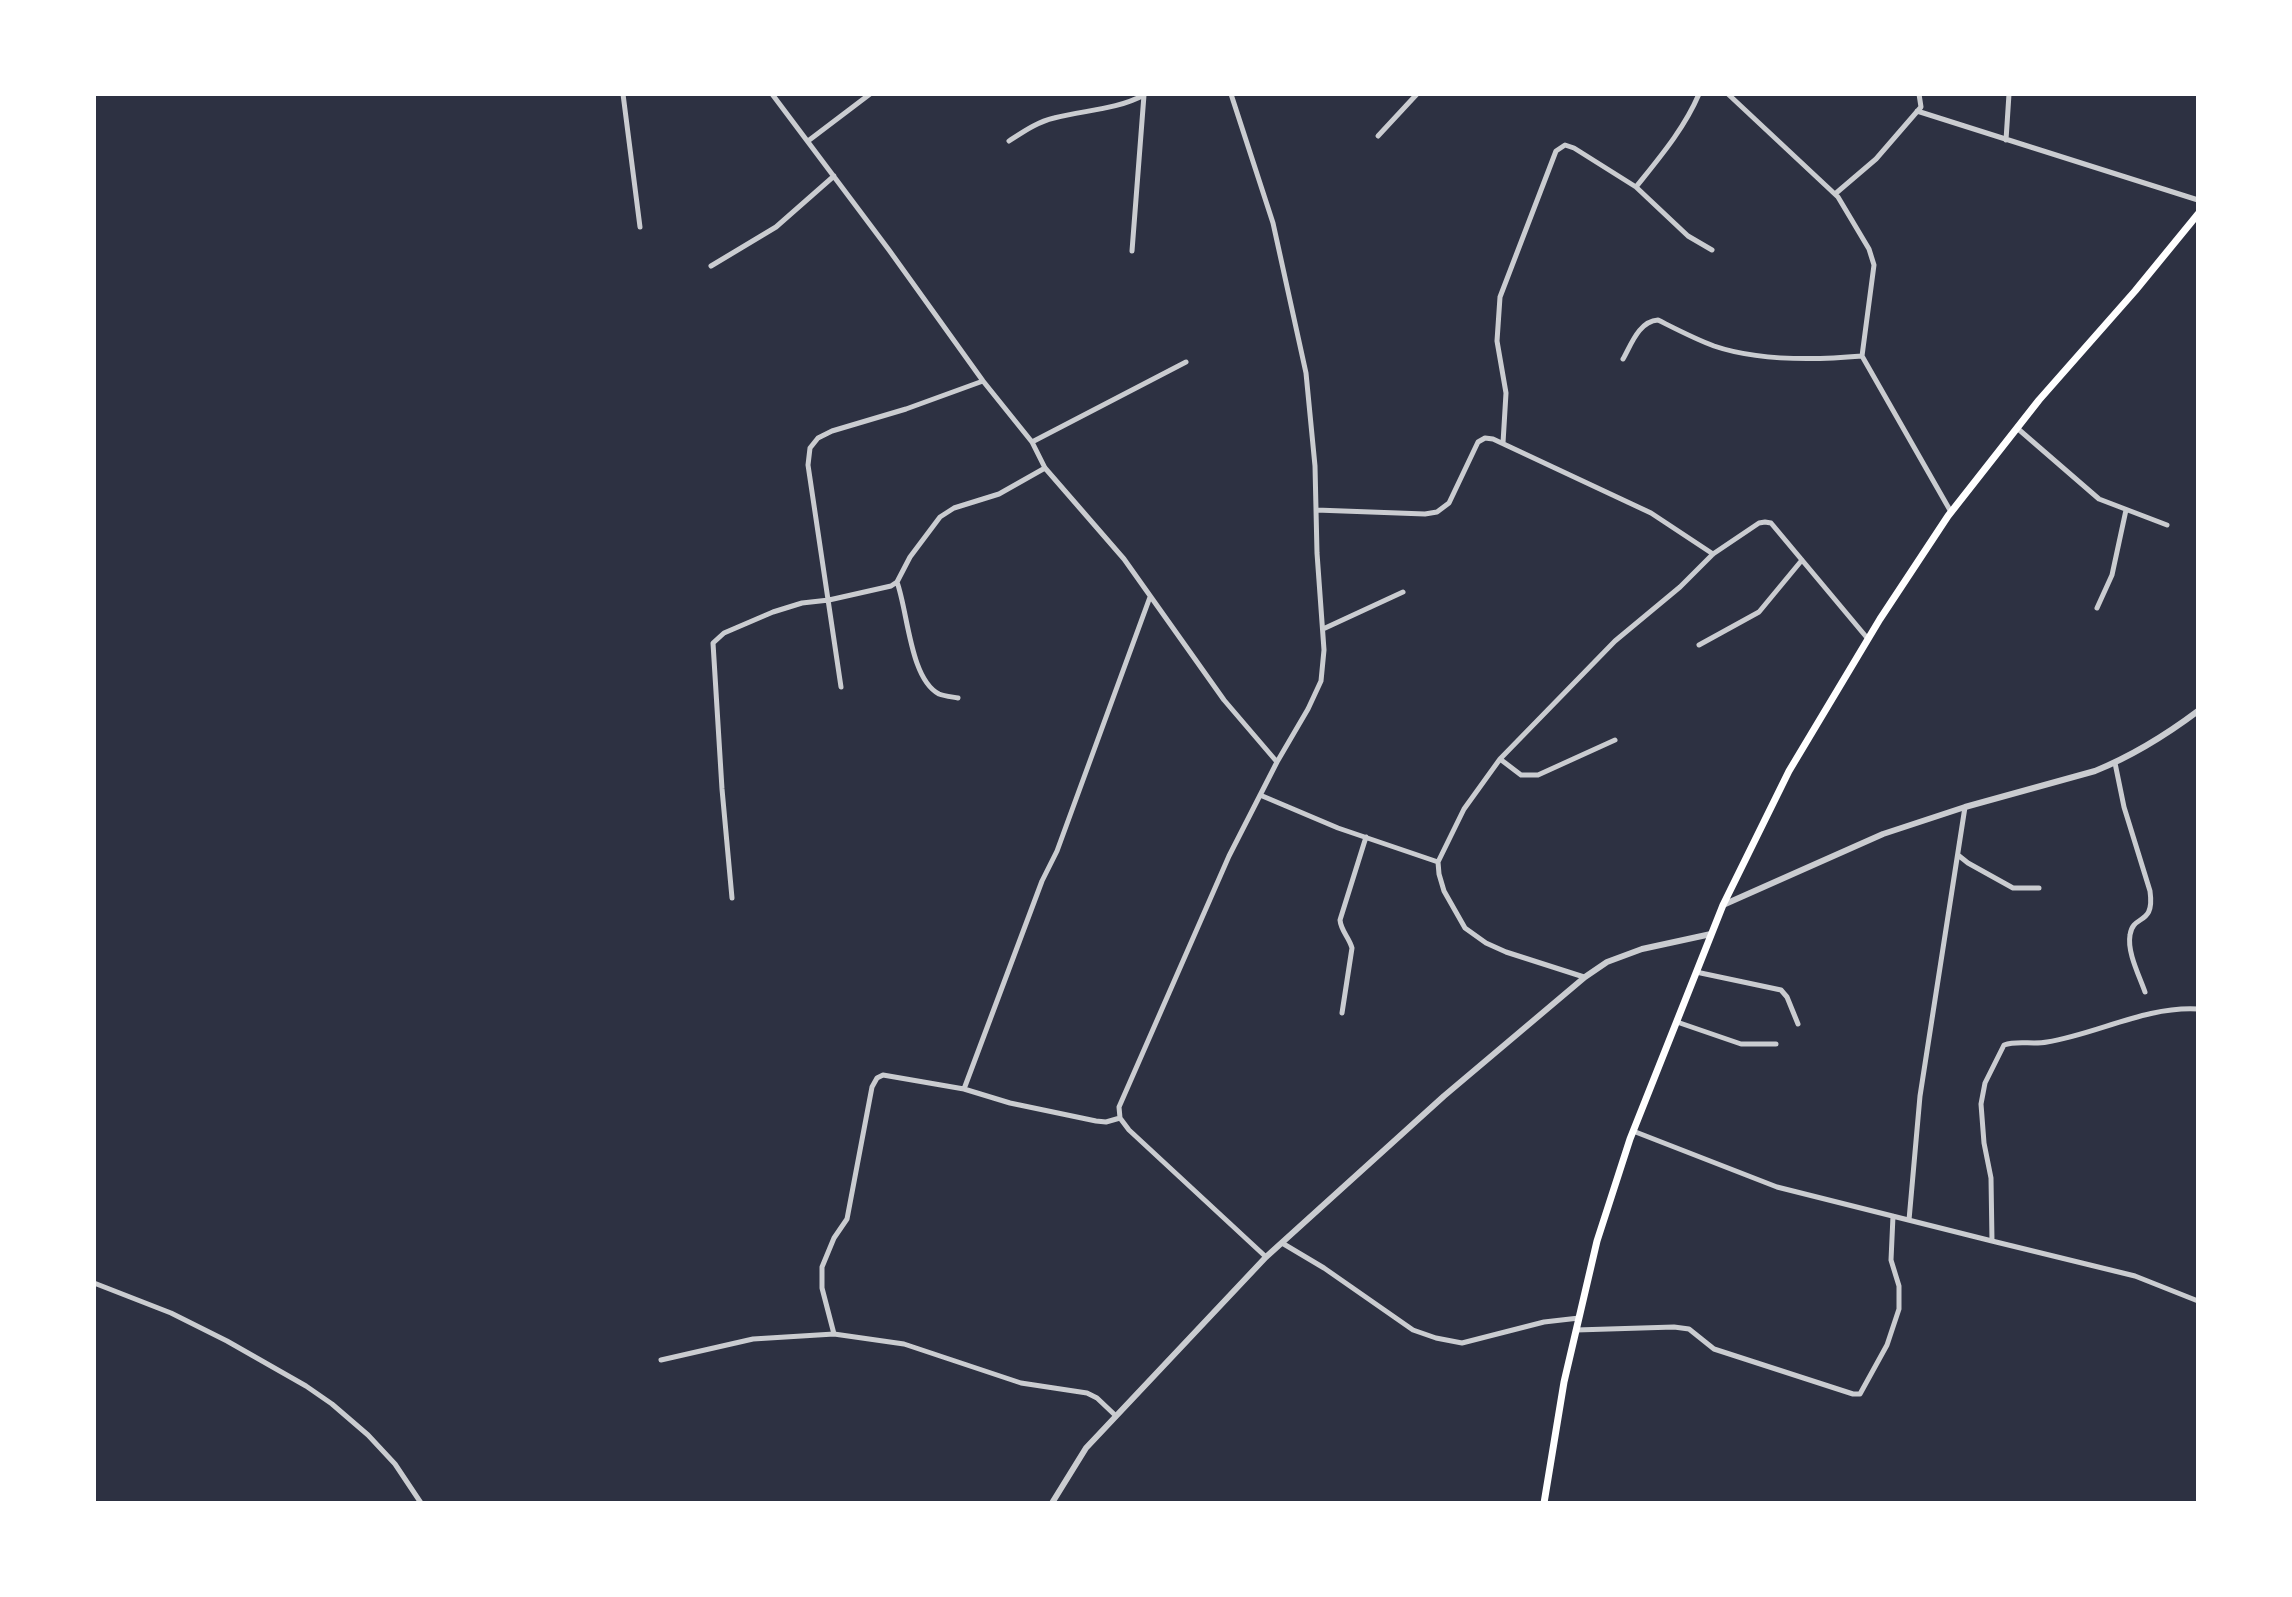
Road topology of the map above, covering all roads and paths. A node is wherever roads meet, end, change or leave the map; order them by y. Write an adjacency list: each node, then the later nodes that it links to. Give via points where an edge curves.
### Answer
1 (623, 94): 21 (street)
2 (772, 94): 14 (street)
3 (870, 94): 14 (street)
4 (1144, 94): 15 (street, via 1110,108 1041,122); 23 (street)
5 (1231, 94): 34 (street, via 1273,223 1306,373)
6 (1417, 94): 12 (street)
7 (1699, 94): 17 (street, via 1674,140)
8 (1728, 94): 18 (street)
9 (1919, 94): 11 (street)
10 (2009, 94): 13 (street)
11 (1917, 111): 13 (street); 18 (street, via 1876,159)
12 (1378, 136)
13 (2006, 140): 19 (street)
14 (808, 141): 16 (street)
15 (1009, 141)
16 (834, 176): 24 (street, via 776,227); 28 (street)
17 (1636, 187): 22 (street, via 1688,236); 31 (street, via 1574,148 1565,145 1556,151 1500,297 1497,341 1506,393)
18 (1835, 194): 25 (street, via 1874,265)
19 (2198, 200)
20 (2198, 214): 29 (main road)
21 (640, 227)
22 (1712, 250)
23 (1132, 251)
24 (711, 266)
25 (1862, 356): 26 (street, via 1755,355 1716,346 1658,320 1644,324); 35 (street)
26 (1623, 359)
27 (1186, 362): 30 (street)
28 (983, 381): 30 (street); 42 (street, via 832,431 810,448 808,465)
29 (2017, 428): 33 (street, via 2099,499); 35 (main road)
30 (1032, 442): 32 (street)
31 (1503, 443): 34 (street, via 1485,438 1478,442 1449,503 1437,512); 37 (street, via 1651,513)
32 (1045, 468): 39 (street, via 999,494 940,517); 41 (street)
33 (2126, 509): 36 (street); 43 (street, via 2112,575)
34 (1316, 510): 44 (street)
35 (1951, 512): 45 (main road)
36 (2167, 525)
37 (1713, 554): 38 (street, via 1765,522); 51 (street, via 1615,641)
38 (1802, 560): 45 (street); 46 (street, via 1759,612)
39 (897, 582): 42 (street); 48 (street, via 921,677 939,694)
40 (1403, 592): 44 (street)
41 (1151, 596): 52 (street, via 1224,700); 71 (street)
42 (829, 600): 47 (street); 60 (street, via 773,612 713,643)
43 (2097, 608)
44 (1323, 629): 52 (street, via 1321,681)
45 (1868, 639): 61 (main road, via 1789,771)
46 (1699, 645)
47 (841, 687)
48 (958, 698)
49 (2198, 711): 53 (street)
50 (1615, 740): 51 (street, via 1538,775 1521,775)
51 (1500, 759): 58 (street, via 1464,809)
52 (1277, 762): 54 (street)
53 (2115, 763): 55 (street); 65 (street, via 2152,905 2129,938)
54 (1260, 795): 56 (street); 72 (street, via 1124,1095)
55 (1965, 807): 57 (street); 61 (street, via 1883,834)
56 (1366, 837): 58 (street); 67 (street, via 1340,920 1352,948)
57 (1958, 854): 59 (street, via 2013,888); 75 (street, via 1920,1096)
58 (1438, 862): 64 (street, via 1444,891 1465,928 1506,952)
59 (2039, 888)
60 (732, 898)
61 (1723, 905): 62 (main road)
62 (1711, 934): 63 (main road); 64 (street, via 1642,949)
63 (1696, 972): 68 (main road); 69 (street, via 1781,990)
64 (1585, 977): 77 (street)
65 (2145, 992)
66 (2198, 1009): 76 (street, via 2159,1012 2045,1043 2004,1045 1981,1104 1991,1178)
67 (1342, 1013)
68 (1677, 1022): 70 (street, via 1741,1044); 73 (main road)
69 (1798, 1024)
70 (1776, 1044)
71 (964, 1089): 72 (street, via 1072,1117 1106,1122); 83 (street, via 883,1075 874,1082 847,1219 822,1267)
72 (1120, 1118): 78 (street)
73 (1633, 1131): 74 (street, via 1777,1187); 81 (main road, via 1597,1241)
74 (1893, 1216): 75 (street); 82 (street, via 1891,1260 1899,1309 1887,1345 1860,1394 1714,1349 1689,1329)
75 (1909, 1220): 76 (street)
76 (1992, 1241): 80 (street, via 2135,1276)
77 (1282, 1243): 78 (street); 81 (street, via 1413,1330 1436,1338 1462,1343)
78 (1266, 1257): 85 (street)
79 (94, 1283): 86 (street, via 171,1313 306,1386 368,1435)
80 (2198, 1301)
81 (1579, 1318): 82 (main road)
82 (1576, 1330): 88 (main road)
83 (834, 1334): 84 (street, via 753,1339); 85 (street, via 904,1344 1021,1383 1087,1393)
84 (661, 1360)
85 (1116, 1416): 87 (street, via 1086,1448)
86 (421, 1503)
87 (1052, 1503)
88 (1544, 1503)

